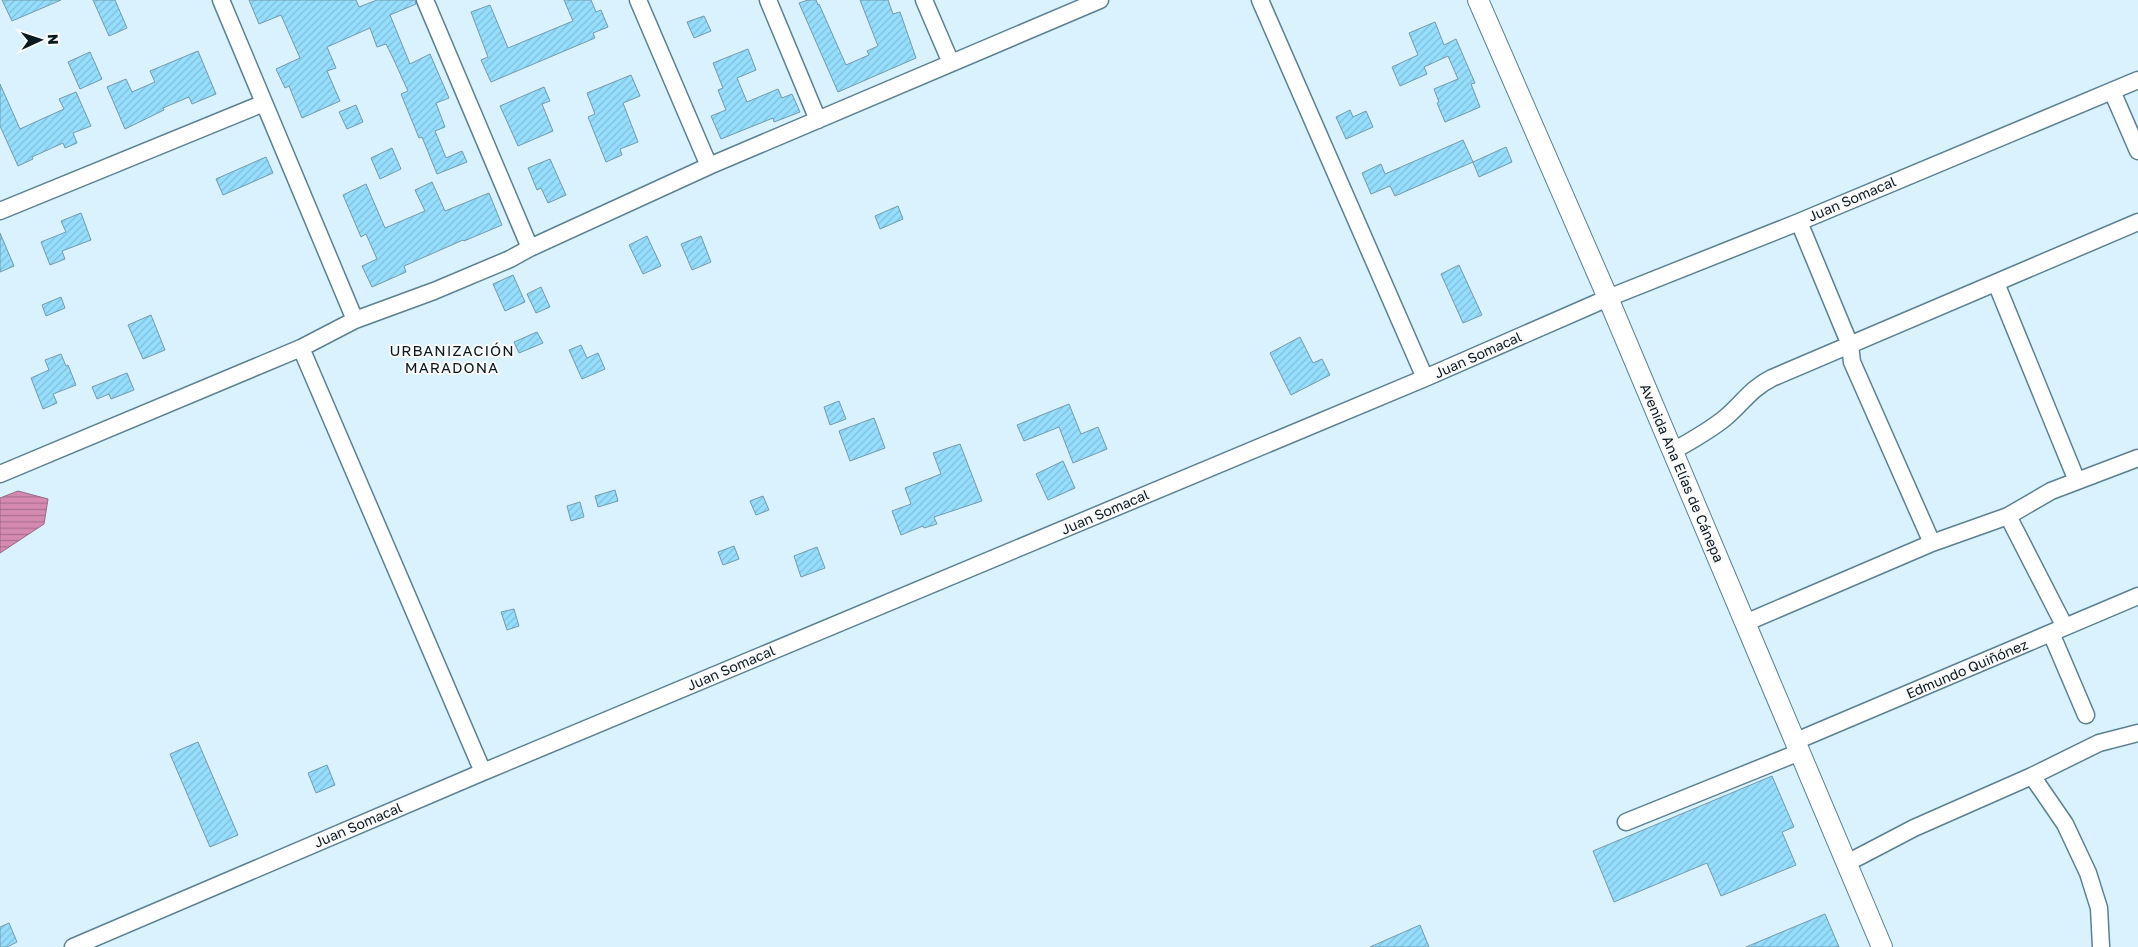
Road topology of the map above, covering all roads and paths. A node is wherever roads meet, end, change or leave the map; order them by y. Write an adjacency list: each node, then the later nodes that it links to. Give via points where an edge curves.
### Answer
1 (221, 0): 13 (street)
2 (425, 0): 20 (street)
3 (638, 0): 16 (street)
4 (768, 0): 14 (street)
5 (924, 0): 10 (street)
6 (1100, 0): 9 (street)
7 (1260, 0): 26 (street)
8 (1478, 0): 22 (main road, Avenida Ana Elías de Cánepa)
9 (1082, 3): 10 (street)
10 (951, 63): 14 (street)
11 (2138, 80): 12 (street, Juan Somacal)
12 (2112, 90): 15 (street); 18 (street, Juan Somacal)
13 (264, 103): 17 (street); 23 (street)
14 (818, 120): 16 (street)
15 (2138, 151)
16 (709, 166): 20 (street)
17 (0, 211)
18 (1799, 222): 22 (street, Juan Somacal); 24 (street)
19 (2138, 222): 21 (street)
20 (530, 248): 23 (street, via 434,291)
21 (1996, 282): 24 (street); 30 (street)
22 (1608, 298): 26 (street, Juan Somacal); 27 (main road, Avenida Ana Elías de Cánepa)
23 (355, 320): 25 (street)
24 (1850, 345): 27 (street, via 1757,386 1710,430); 32 (street, via 1852,362)
25 (301, 348): 29 (street); 39 (street)
26 (1425, 378): 39 (street, Juan Somacal)
27 (1673, 451): 34 (main road, Avenida Ana Elías de Cánepa)
28 (2138, 458): 30 (street)
29 (0, 474)
30 (2077, 481): 31 (street, via 2051,491)
31 (2008, 516): 32 (street); 35 (street)
32 (1932, 544): 34 (street)
33 (2138, 596): 35 (street, Edmundo Quiñónez)
34 (1745, 622): 38 (main road, Avenida Ana Elías de Cánepa)
35 (2058, 630): 36 (street); 38 (street, Edmundo Quiñónez)
36 (2086, 715)
37 (2138, 733): 40 (street, via 2099,743)
38 (1798, 746): 41 (street, Edmundo Quiñónez); 42 (main road, Avenida Ana Elías de Cánepa)
39 (483, 772): 43 (street, Juan Somacal)
40 (2032, 776): 42 (street, via 1914,828); 45 (street, via 2065,824 2088,873 2099,908)
41 (1626, 822)
42 (1847, 863): 44 (main road, Avenida Ana Elías de Cánepa)
43 (73, 947)
44 (1882, 947)
45 (2101, 947)

